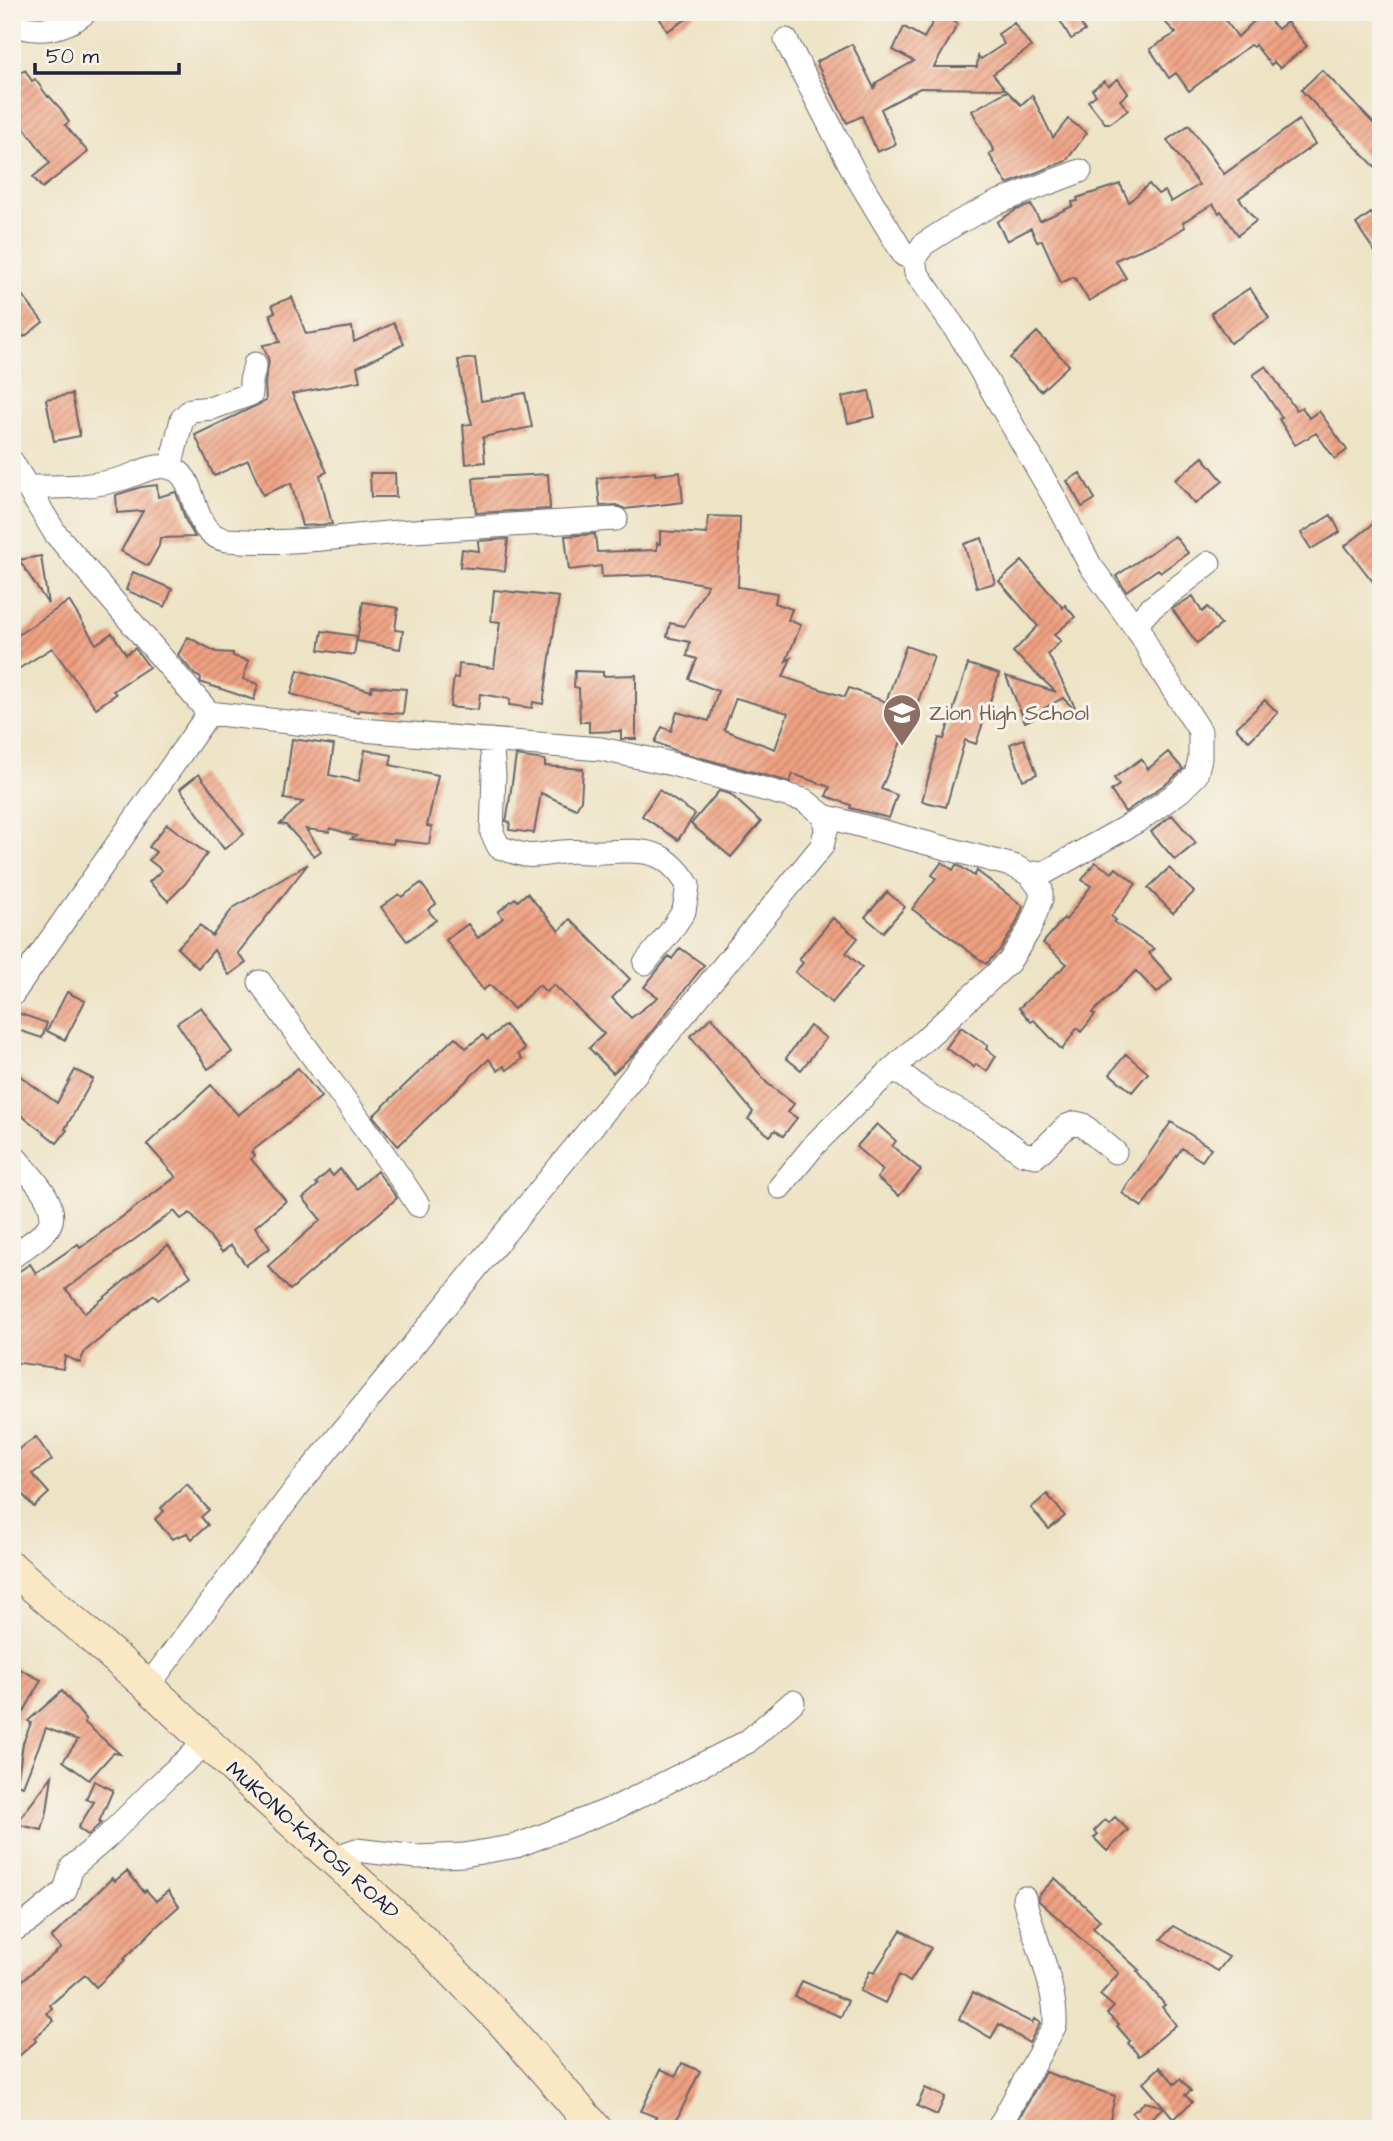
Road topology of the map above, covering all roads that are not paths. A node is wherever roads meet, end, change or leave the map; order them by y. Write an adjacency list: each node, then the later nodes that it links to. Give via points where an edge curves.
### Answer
1 (86, 12): 2 (street, via 50,30)
2 (12, 23)
3 (786, 40): 5 (street, via 854,172 904,255)
4 (1080, 171): 5 (street, via 957,223 924,244)
5 (914, 258): 12 (street, via 916,272 970,352 1090,565)
6 (255, 364): 8 (street, via 251,394 191,410 182,419)
7 (12, 462): 9 (street)
8 (170, 468): 9 (street, via 151,469 110,483); 10 (street, via 187,481 200,520 224,540 287,541)
9 (27, 487): 13 (street, via 55,533)
10 (616, 519)
11 (1209, 563): 12 (street, via 1150,608 1138,622)
12 (1143, 638): 16 (street, via 1200,731 1196,775 1139,820 1046,872)
13 (209, 713): 14 (street); 19 (street)
14 (491, 740): 15 (street, via 601,749 668,763 804,800); 17 (street, via 492,832 499,847 527,855 645,850 680,872 688,885 684,911)
15 (824, 816): 16 (street, via 1014,866); 27 (street, via 822,846 297,1487)
16 (1029, 874): 20 (street, via 1041,889 1041,899 1009,962)
17 (645, 963)
18 (260, 982): 24 (street)
19 (12, 995)
20 (894, 1068): 21 (street, via 1022,1153 1036,1156 1075,1123); 23 (street)
21 (1115, 1152)
22 (12, 1154): 25 (street, via 45,1194 53,1213 49,1227)
23 (780, 1186)
24 (418, 1205)
25 (12, 1257)
26 (12, 1568): 27 (main road, MUKONO-KATOSI ROAD)
27 (148, 1686): 29 (main road, MUKONO-KATOSI ROAD)
28 (793, 1702): 30 (street, via 747,1742 617,1807 516,1846 417,1857 356,1850)
29 (206, 1743): 30 (main road, MUKONO-KATOSI ROAD); 32 (street, via 72,1867 65,1891)
30 (331, 1858): 33 (main road, MUKONO-KATOSI ROAD, via 492,2010)
31 (1024, 1898): 34 (street, via 1051,1990 1055,2025)
32 (12, 1931)
33 (596, 2129)
34 (998, 2129)

